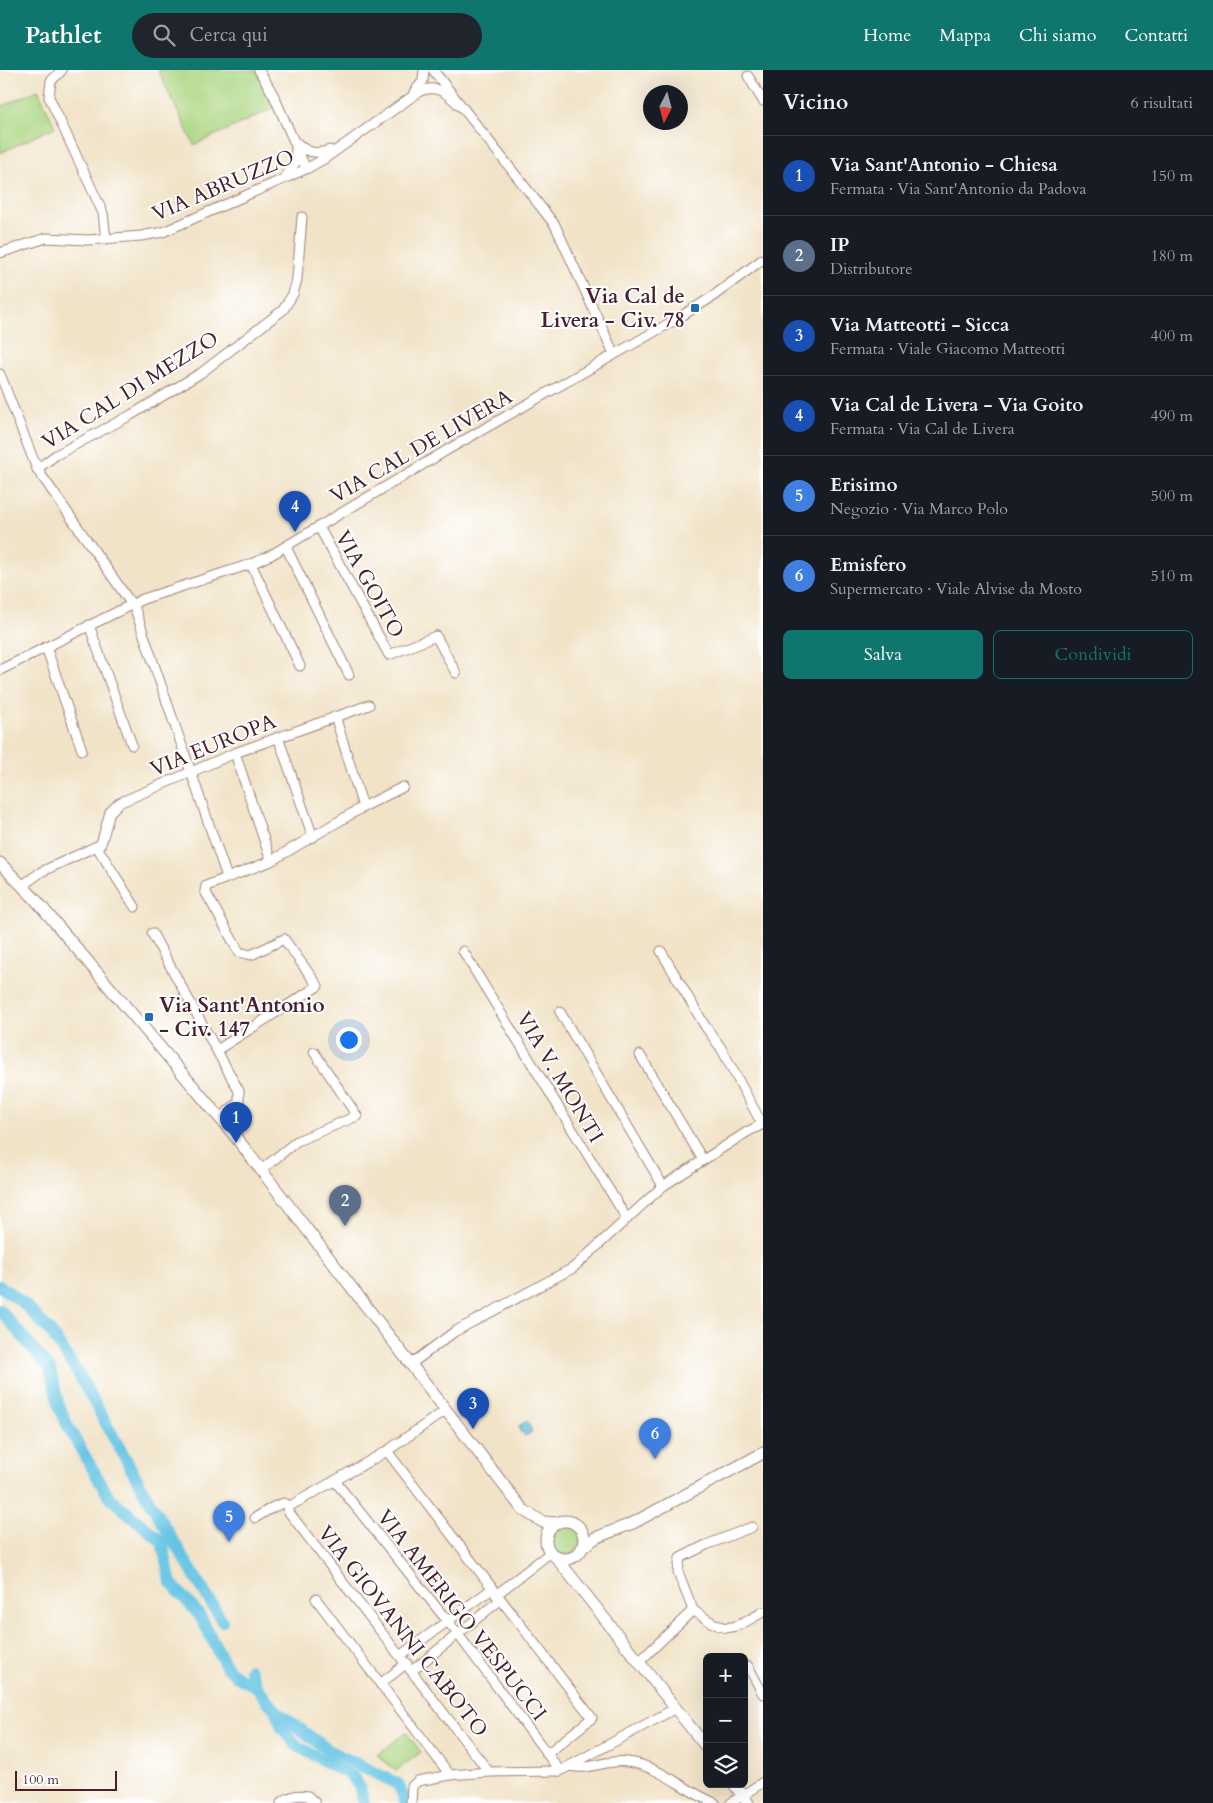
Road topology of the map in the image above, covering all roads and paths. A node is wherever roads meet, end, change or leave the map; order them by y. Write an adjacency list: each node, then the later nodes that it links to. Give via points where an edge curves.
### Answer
1 (62, 70): 16 (street, via 51,81 49,97 103,214)
2 (259, 70): 7 (street)
3 (267, 70): 7 (street)
4 (424, 70): 8 (street, VIA ABRUZZO, via 423,81)
5 (433, 70): 10 (street)
6 (748, 76): 9 (street)
7 (274, 96): 11 (street)
8 (411, 96): 10 (street, VIA ABRUZZO, via 426,89 438,89); 12 (street, VIA ABRUZZO)
9 (763, 101)
10 (460, 106): 19 (street, via 555,225)
11 (295, 142): 12 (street, via 306,151 317,154); 13 (street); 14 (street, via 295,163)
12 (343, 145): 13 (street, VIA ABRUZZO)
13 (306, 169): 14 (street, VIA ABRUZZO)
14 (283, 178): 16 (street, VIA ABRUZZO, via 168,230)
15 (302, 217): 21 (street, VIA CAL DI MEZZO, via 297,279 293,294 283,310 200,372)
16 (106, 239): 17 (street, VIA ABRUZZO, via 49,237)
17 (0, 253)
18 (763, 259): 19 (street, VIA CAL DE LIVERA, via 690,311)
19 (614, 354): 22 (street, VIA CAL DE LIVERA)
20 (0, 374): 21 (street)
21 (37, 469): 25 (street)
22 (319, 527): 23 (street, VIA CAL DE LIVERA); 30 (street, VIA GOITO, via 389,655 436,636)
23 (286, 547): 24 (street, VIA CAL DE LIVERA); 31 (street)
24 (251, 564): 25 (street, VIA CAL DE LIVERA); 28 (street)
25 (131, 604): 26 (street, VIA CAL DE LIVERA); 38 (street)
26 (89, 625): 27 (street, VIA CAL DE LIVERA); 35 (street)
27 (46, 647): 29 (street, VIA CAL DE LIVERA); 36 (street)
28 (300, 666)
29 (0, 670)
30 (456, 673)
31 (349, 676)
32 (369, 705): 33 (street, VIA EUROPA)
33 (335, 716): 34 (street, VIA EUROPA); 40 (street)
34 (278, 737): 37 (street, VIA EUROPA); 41 (street)
35 (132, 745)
36 (82, 750)
37 (235, 753): 38 (street, VIA EUROPA); 43 (street)
38 (191, 771): 42 (street, VIA EUROPA, via 115,805); 45 (street)
39 (403, 787): 40 (street)
40 (363, 807): 41 (street)
41 (313, 837): 43 (street)
42 (98, 847): 46 (street, via 41,872); 47 (street)
43 (271, 860): 45 (street)
44 (0, 863): 46 (main road)
45 (227, 877): 52 (street, via 210,883 205,891 242,954 250,955 284,939 318,986)
46 (23, 885): 55 (main road)
47 (135, 907)
48 (152, 933): 52 (street)
49 (661, 950): 56 (street, via 705,1026 722,1048)
50 (464, 951): 60 (street, VIA V. MONTI)
51 (560, 1012): 59 (street)
52 (217, 1050): 55 (street, via 240,1095 238,1104)
53 (314, 1052): 58 (street, via 357,1116 297,1141)
54 (640, 1055): 57 (street)
55 (220, 1118): 58 (main road)
56 (763, 1124): 57 (street)
57 (703, 1160): 59 (street)
58 (261, 1170): 61 (main road)
59 (663, 1186): 60 (street)
60 (627, 1220): 61 (street, via 573,1268 454,1332)
61 (411, 1364): 62 (main road)
62 (446, 1410): 63 (street); 67 (main road)
63 (387, 1452): 65 (street); 77 (street)
64 (763, 1454): 70 (main road)
65 (335, 1481): 66 (street); 81 (street, VIA AMERIGO VESPUCCI)
66 (289, 1508): 68 (street, via 284,1503); 83 (street, VIA GIOVANNI CABOTO)
67 (525, 1512): 69 (main road, via 543,1522); 73 (main road)
68 (255, 1518)
69 (557, 1523): 72 (main road, via 571,1522); 73 (main road, via 550,1528)
70 (622, 1527): 72 (main road, via 594,1531); 74 (main road, via 595,1538)
71 (752, 1527): 79 (street, via 680,1558 678,1572)
72 (580, 1528): 74 (main road, via 584,1537)
73 (546, 1540): 75 (main road)
74 (580, 1550): 75 (main road, via 567,1559); 76 (main road, via 576,1568)
75 (553, 1554): 76 (main road); 77 (street)
76 (582, 1587): 84 (main road)
77 (496, 1594): 81 (street); 82 (street); 91 (street, via 592,1718)
78 (316, 1599): 87 (street)
79 (693, 1610): 80 (street, via 714,1625 729,1628 738,1627); 84 (street)
80 (763, 1612)
81 (447, 1621): 82 (street, VIA AMERIGO VESPUCCI); 83 (street)
82 (457, 1633): 85 (street); 91 (street, VIA AMERIGO VESPUCCI)
83 (401, 1655): 85 (street, VIA GIOVANNI CABOTO)
84 (640, 1661): 89 (main road)
85 (410, 1666): 87 (street); 94 (street, VIA GIOVANNI CABOTO)
86 (748, 1666): 88 (street)
87 (380, 1684): 95 (street)
88 (763, 1694)
89 (676, 1708): 90 (main road); 92 (street)
90 (703, 1743)
91 (547, 1754): 93 (street, VIA AMERIGO VESPUCCI)
92 (570, 1766): 93 (street); 102 (street, via 581,1769 610,1761 641,1764)
93 (560, 1771): 94 (street)
94 (489, 1772): 95 (street)
95 (450, 1775): 101 (street, via 418,1781 412,1786)
96 (763, 1782): 98 (street)
97 (737, 1788): 98 (main road)
98 (746, 1799): 103 (street)
99 (281, 1803): 100 (street, via 302,1795)
100 (315, 1803)
101 (411, 1803)
102 (716, 1803)
103 (731, 1803)

